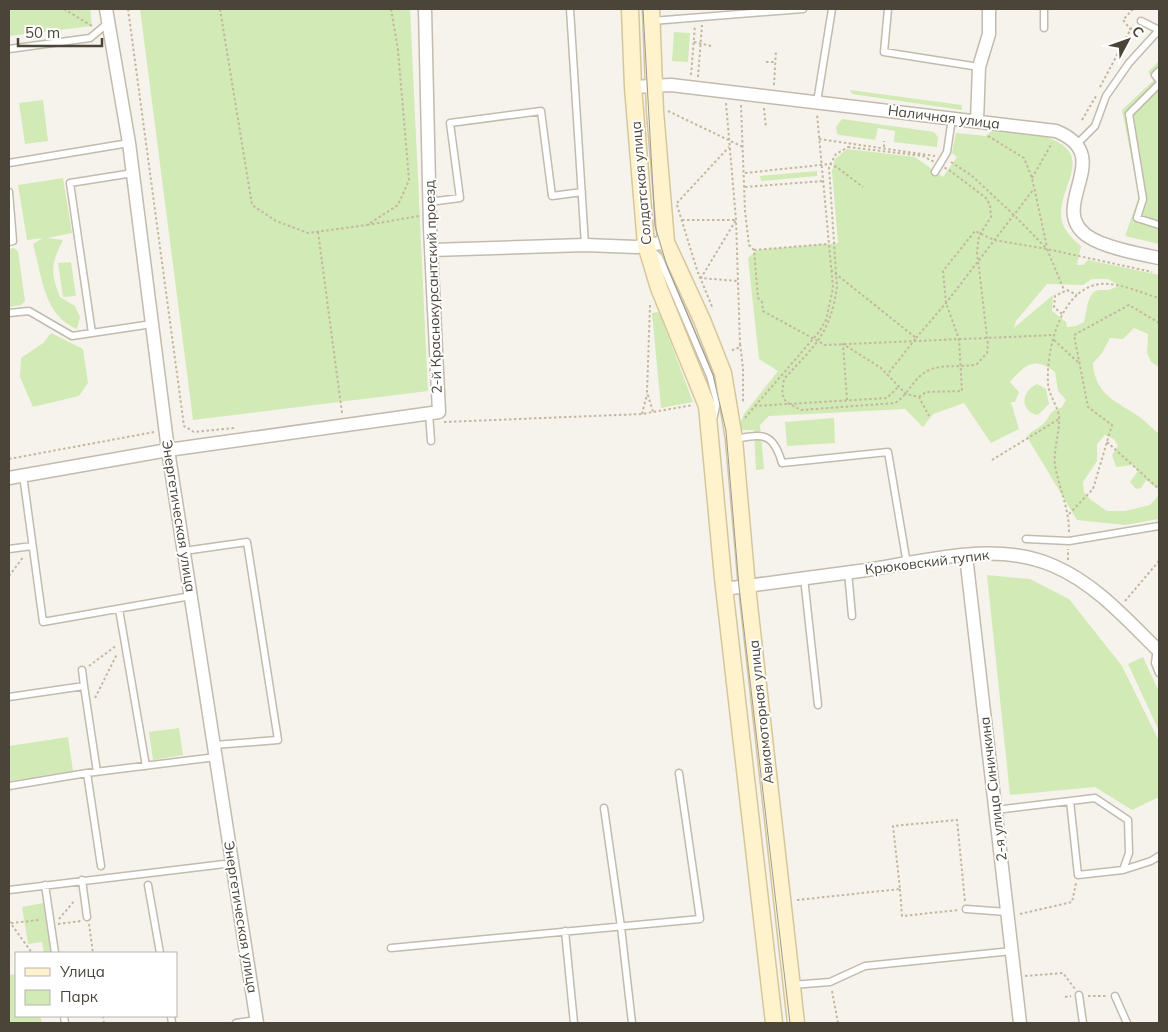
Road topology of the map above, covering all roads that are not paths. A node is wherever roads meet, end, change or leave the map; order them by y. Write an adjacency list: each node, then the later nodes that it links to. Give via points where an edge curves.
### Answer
1 (106, 9): 13 (street, Энергетическая улица)
2 (425, 9): 32 (street, 2-й Краснокурсантский проезд)
3 (570, 9): 31 (lane)
4 (630, 9): 21 (main road, Солдатская улица)
5 (803, 9): 10 (lane)
6 (832, 9): 22 (lane)
7 (888, 9): 17 (lane, via 884,52)
8 (990, 9): 17 (street, via 989,34)
9 (1044, 9): 14 (lane)
10 (722, 12): 11 (lane, via 699,18)
11 (651, 15): 20 (main road, Солдатская улица)
12 (1137, 22): 15 (lane)
13 (108, 23): 16 (lane, via 90,38); 25 (street, Энергетическая улица)
14 (1044, 28)
15 (1159, 30): 26 (lane, via 1129,63 1106,96 1094,126)
16 (9, 48)
17 (979, 67): 24 (street)
18 (1159, 71): 19 (lane, via 1155,75)
19 (1159, 82): 33 (lane, via 1130,114 1143,199 1138,218)
20 (654, 86): 21 (street, Наличная улица); 22 (street, Наличная улица, via 670,85); 35 (main road, Солдатская улица)
21 (633, 87): 37 (main road, Солдатская улица)
22 (817, 108): 23 (street, Наличная улица)
23 (952, 118): 24 (street, Наличная улица); 28 (lane, via 949,144)
24 (977, 121): 26 (street, Наличная улица, via 1056,131)
25 (129, 143): 27 (lane); 29 (street, Энергетическая улица)
26 (1077, 144): 39 (street, via 1083,163 1074,200 1074,217 1078,226 1097,242)
27 (9, 163)
28 (935, 172)
29 (133, 173): 41 (street, Энергетическая улица); 42 (lane, via 70,183)
30 (9, 192): 34 (lane, via 13,241)
31 (582, 192): 32 (lane, via 552,196 541,111 450,123 460,198); 36 (lane)
32 (429, 202): 38 (street, 2-й Краснокурсантский проезд)
33 (1159, 225)
34 (9, 242)
35 (666, 242): 37 (street); 43 (main road, Солдатская улица)
36 (585, 245): 37 (street); 38 (street)
37 (646, 246): 44 (main road, Солдатская улица); 46 (lane, via 659,257 710,376 717,401)
38 (432, 250): 45 (street, 2-й Краснокурсантский проезд, via 439,412)
39 (1159, 258)
40 (9, 313): 42 (lane, via 29,311 72,336)
41 (152, 324): 42 (lane); 49 (street, Энергетическая улица)
42 (92, 333)
43 (735, 402): 47 (main road, Авиамоторная улица)
44 (704, 405): 46 (main road, Авиамоторная улица)
45 (429, 413): 48 (lane); 49 (street, 2-й Краснокурсантский проезд)
46 (710, 435): 62 (main road, Авиамоторная улица)
47 (734, 439): 58 (lane, via 758,434 766,437 778,450 782,463 888,452); 61 (main road, Авиамоторная улица)
48 (431, 441)
49 (168, 450): 50 (street, 2-й Краснокурсантский проезд); 56 (street, Энергетическая улица)
50 (23, 475): 51 (street, 2-й Краснокурсантский проезд); 54 (lane)
51 (9, 478)
52 (1159, 526): 53 (lane, via 1069,541)
53 (1026, 540)
54 (32, 546): 55 (lane); 64 (lane, via 43,622)
55 (9, 549)
56 (184, 551): 63 (street, Энергетическая улица); 72 (lane, via 247,542 278,740)
57 (966, 556): 58 (street, Крюковский тупик); 66 (street, Крюковский тупик, via 1010,554 1053,565 1096,592); 80 (street, 2-я улица Синичкина)
58 (908, 564): 59 (street, Крюковский тупик)
59 (848, 572): 60 (street, Крюковский тупик); 65 (lane)
60 (804, 578): 61 (street, Крюковский тупик); 71 (lane)
61 (748, 586): 62 (street, Крюковский тупик); 98 (main road, Авиамоторная улица)
62 (724, 589): 105 (main road, Авиамоторная улица)
63 (191, 596): 64 (lane); 72 (street, Энергетическая улица)
64 (119, 609): 73 (lane)
65 (852, 616)
66 (1158, 650): 68 (lane, via 1155,663)
67 (82, 670): 69 (lane)
68 (1159, 673)
69 (84, 686): 70 (lane); 74 (lane)
70 (9, 697)
71 (818, 705)
72 (215, 751): 73 (lane); 82 (street, Энергетическая улица)
73 (146, 766): 74 (lane)
74 (97, 772): 75 (lane)
75 (87, 773): 77 (lane); 83 (lane)
76 (679, 773): 92 (lane, via 700,919)
77 (9, 786)
78 (1070, 801): 80 (lane); 84 (lane, via 1095,798 1128,820 1129,853); 84 (lane, via 1078,875)
79 (604, 808): 92 (lane)
80 (996, 810): 90 (street, 2-я улица Синичкина)
81 (1159, 856): 84 (lane)
82 (233, 863): 85 (lane); 101 (street, Энергетическая улица)
83 (101, 866)
84 (1123, 870)
85 (82, 880): 86 (lane); 91 (lane)
86 (45, 885): 88 (lane); 96 (lane)
87 (148, 885): 97 (lane)
88 (9, 890)
89 (966, 909): 90 (lane)
90 (1011, 914): 95 (street, 2-я улица Синичкина)
91 (88, 917)
92 (621, 927): 93 (lane); 104 (lane)
93 (566, 931): 94 (lane); 103 (lane)
94 (391, 948)
95 (1012, 951): 98 (lane, via 865,966 830,982); 107 (street, 2-я улица Синичкина)
96 (55, 952)
97 (160, 952)
98 (791, 985): 106 (main road, Авиамоторная улица)
99 (1079, 996): 108 (lane)
100 (1115, 996): 109 (lane)
101 (257, 1022): 102 (lane)
102 (236, 1023)
103 (574, 1023)
104 (632, 1023)
105 (774, 1023)
106 (796, 1023)
107 (1020, 1023)
108 (1083, 1023)
109 (1127, 1023)

